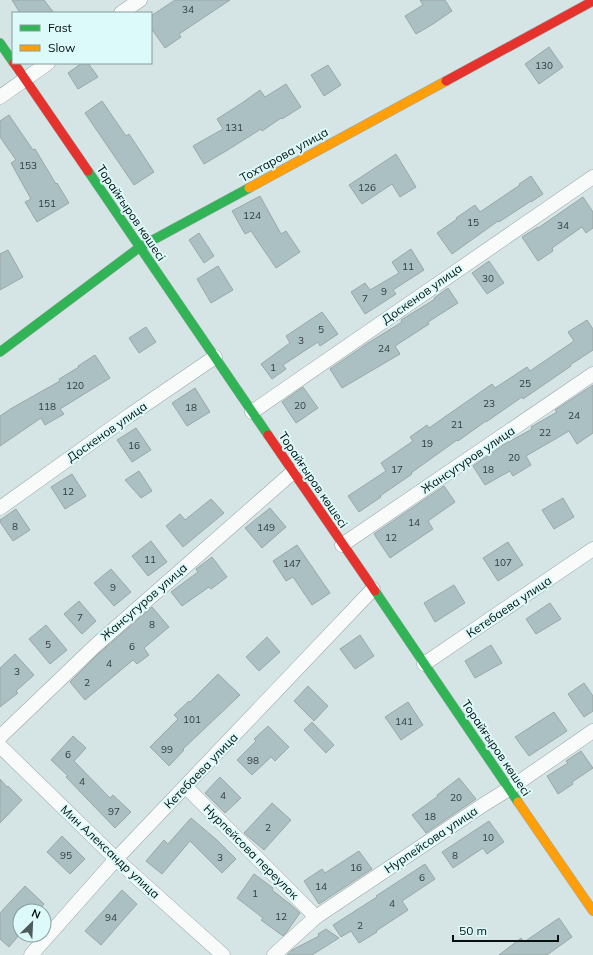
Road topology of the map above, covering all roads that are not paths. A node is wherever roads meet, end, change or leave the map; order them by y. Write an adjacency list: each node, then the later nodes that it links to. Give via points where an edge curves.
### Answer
1 (140, 0): 3 (street)
2 (593, 1): 11 (street, Тохтарова улица)
3 (122, 12)
4 (0, 43): 5 (street, Торайғыров көшесі)
5 (12, 61)
6 (14, 64): 8 (street, Торайғыров көшесі)
7 (47, 64): 8 (street)
8 (25, 79): 9 (street); 11 (street, Торайғыров көшесі)
9 (0, 97)
10 (593, 177): 15 (street, Доскенов улица)
11 (140, 247): 12 (street, Тохтарова улица); 13 (street, Торайғыров көшесі)
12 (0, 352)
13 (215, 357): 15 (street, Торайғыров көшесі); 17 (street, Доскенов улица)
14 (593, 374): 18 (street, Жансугуров улица)
15 (252, 412): 16 (street, Торайғыров көшесі)
16 (293, 472): 18 (street, Торайғыров көшесі); 23 (street, Жансугуров улица, via 96,645)
17 (0, 508)
18 (342, 544): 20 (street, Торайғыров көшесі)
19 (593, 549): 21 (street, Кетебаева улица)
20 (373, 589): 21 (street, Торайғыров көшесі); 25 (street, Кетебаева улица)
21 (424, 664): 26 (street, Торайғыров көшесі)
22 (593, 732): 26 (street, Нурпейсова улица)
23 (0, 737)
24 (0, 746): 27 (street, Мин Александр улица)
25 (186, 787): 27 (street, Кетебаева улица); 29 (street, Нурпейсова переулок)
26 (509, 789): 28 (street, Торайғыров көшесі); 29 (street, Нурпейсова улица)
27 (116, 859): 30 (street, Кетебаева улица); 31 (street, Мин Александр улица)
28 (593, 911)
29 (316, 917): 32 (street, Нурпейсова улица)
30 (31, 955)
31 (223, 955)
32 (274, 955)

